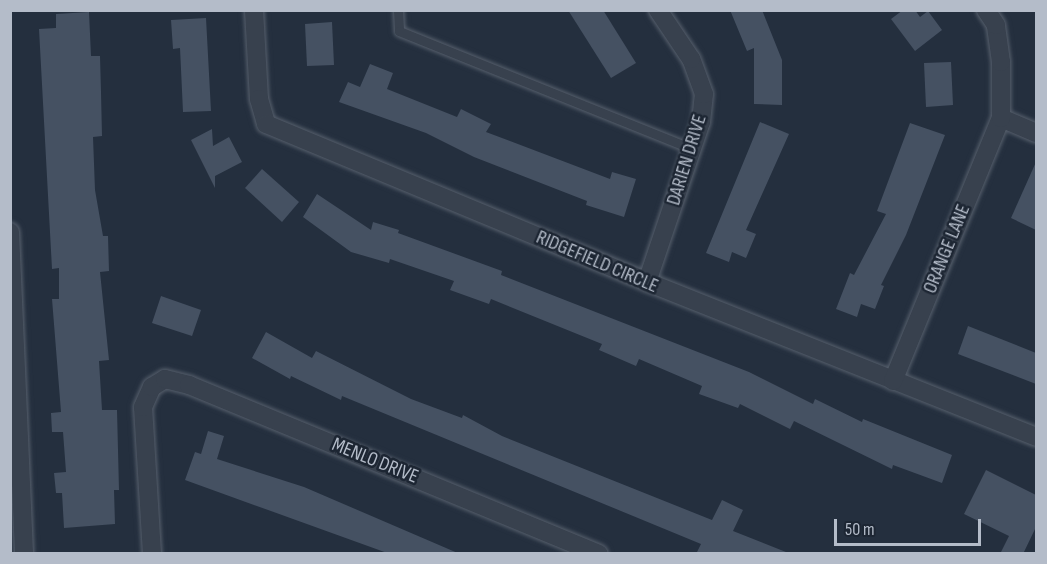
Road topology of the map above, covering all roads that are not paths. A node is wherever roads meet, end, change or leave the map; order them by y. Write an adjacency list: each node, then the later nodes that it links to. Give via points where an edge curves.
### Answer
1 (254, 10): 9 (street, RIDGEFIELD CIRCLE, via 259,99 266,124)
2 (398, 10): 7 (lane, via 399,31)
3 (658, 10): 7 (street, DARIEN DRIVE, via 691,59 704,94)
4 (986, 10): 5 (street, via 996,25 1001,62)
5 (1001, 118): 6 (street); 10 (street, ORANGE LANE)
6 (1036, 133)
7 (693, 149): 9 (street, DARIEN DRIVE)
8 (10, 232): 12 (street)
9 (647, 282): 10 (street, RIDGEFIELD CIRCLE)
10 (892, 381): 11 (street, RIDGEFIELD CIRCLE)
11 (1036, 437)
12 (24, 554)
13 (152, 554): 14 (street, MENLO DRIVE, via 143,407 152,387 165,379 189,385)
14 (599, 554)

